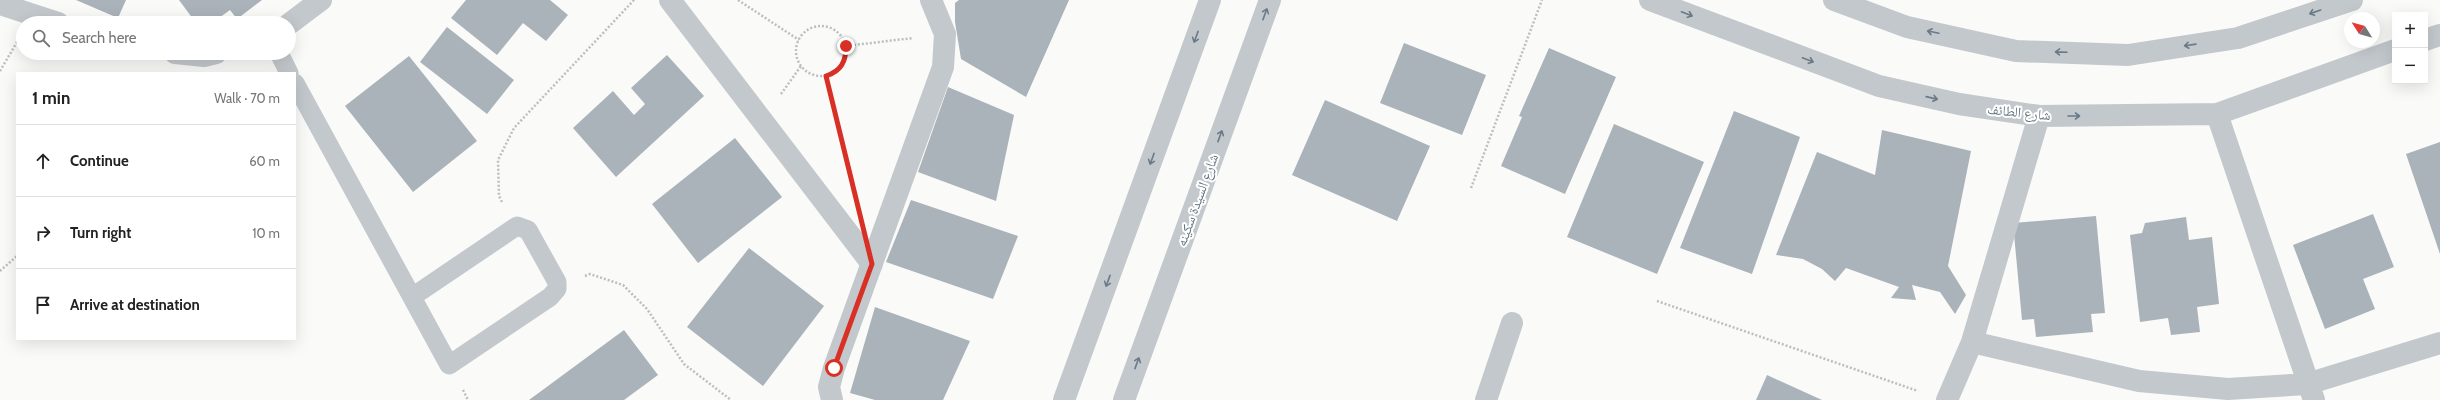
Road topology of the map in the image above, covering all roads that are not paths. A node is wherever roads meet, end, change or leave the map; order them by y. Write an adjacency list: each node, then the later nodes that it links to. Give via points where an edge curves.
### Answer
1 (321, 0): 11 (street)
2 (670, 0): 20 (street)
3 (931, 0): 20 (street, via 945,34 943,67)
4 (1210, 0): 27 (street, one-way to 27)
5 (1270, 0): 28 (street, شارع السيدة سكينه, one-way to 5)
6 (1650, 0): 19 (street, شارع الطائف, one-way to 19, via 1879,86 1959,104)
7 (1834, 0): 8 (street, one-way to 7, via 2238,38 2128,54 2016,50 1907,27)
8 (2352, 0)
9 (0, 4): 10 (street)
10 (37, 16)
11 (296, 19)
12 (2440, 35): 13 (street)
13 (2428, 39)
14 (2392, 51): 18 (street, شارع الطائف)
15 (283, 60): 16 (lane)
16 (289, 72)
17 (296, 85): 21 (lane)
18 (2217, 114): 19 (street, شارع الطائف, one-way to 18); 25 (street)
19 (2039, 116): 23 (street)
20 (872, 264): 26 (street, via 828,387)
21 (412, 297): 21 (lane, via 449,365 550,297 557,289 557,282 528,230 517,226)
22 (1512, 323): 29 (street)
23 (1972, 342): 25 (street, via 2139,382); 30 (street)
24 (2440, 343): 25 (street)
25 (2311, 392)
26 (832, 400)
27 (1064, 400)
28 (1124, 400)
29 (1486, 400)
30 (1947, 400)

